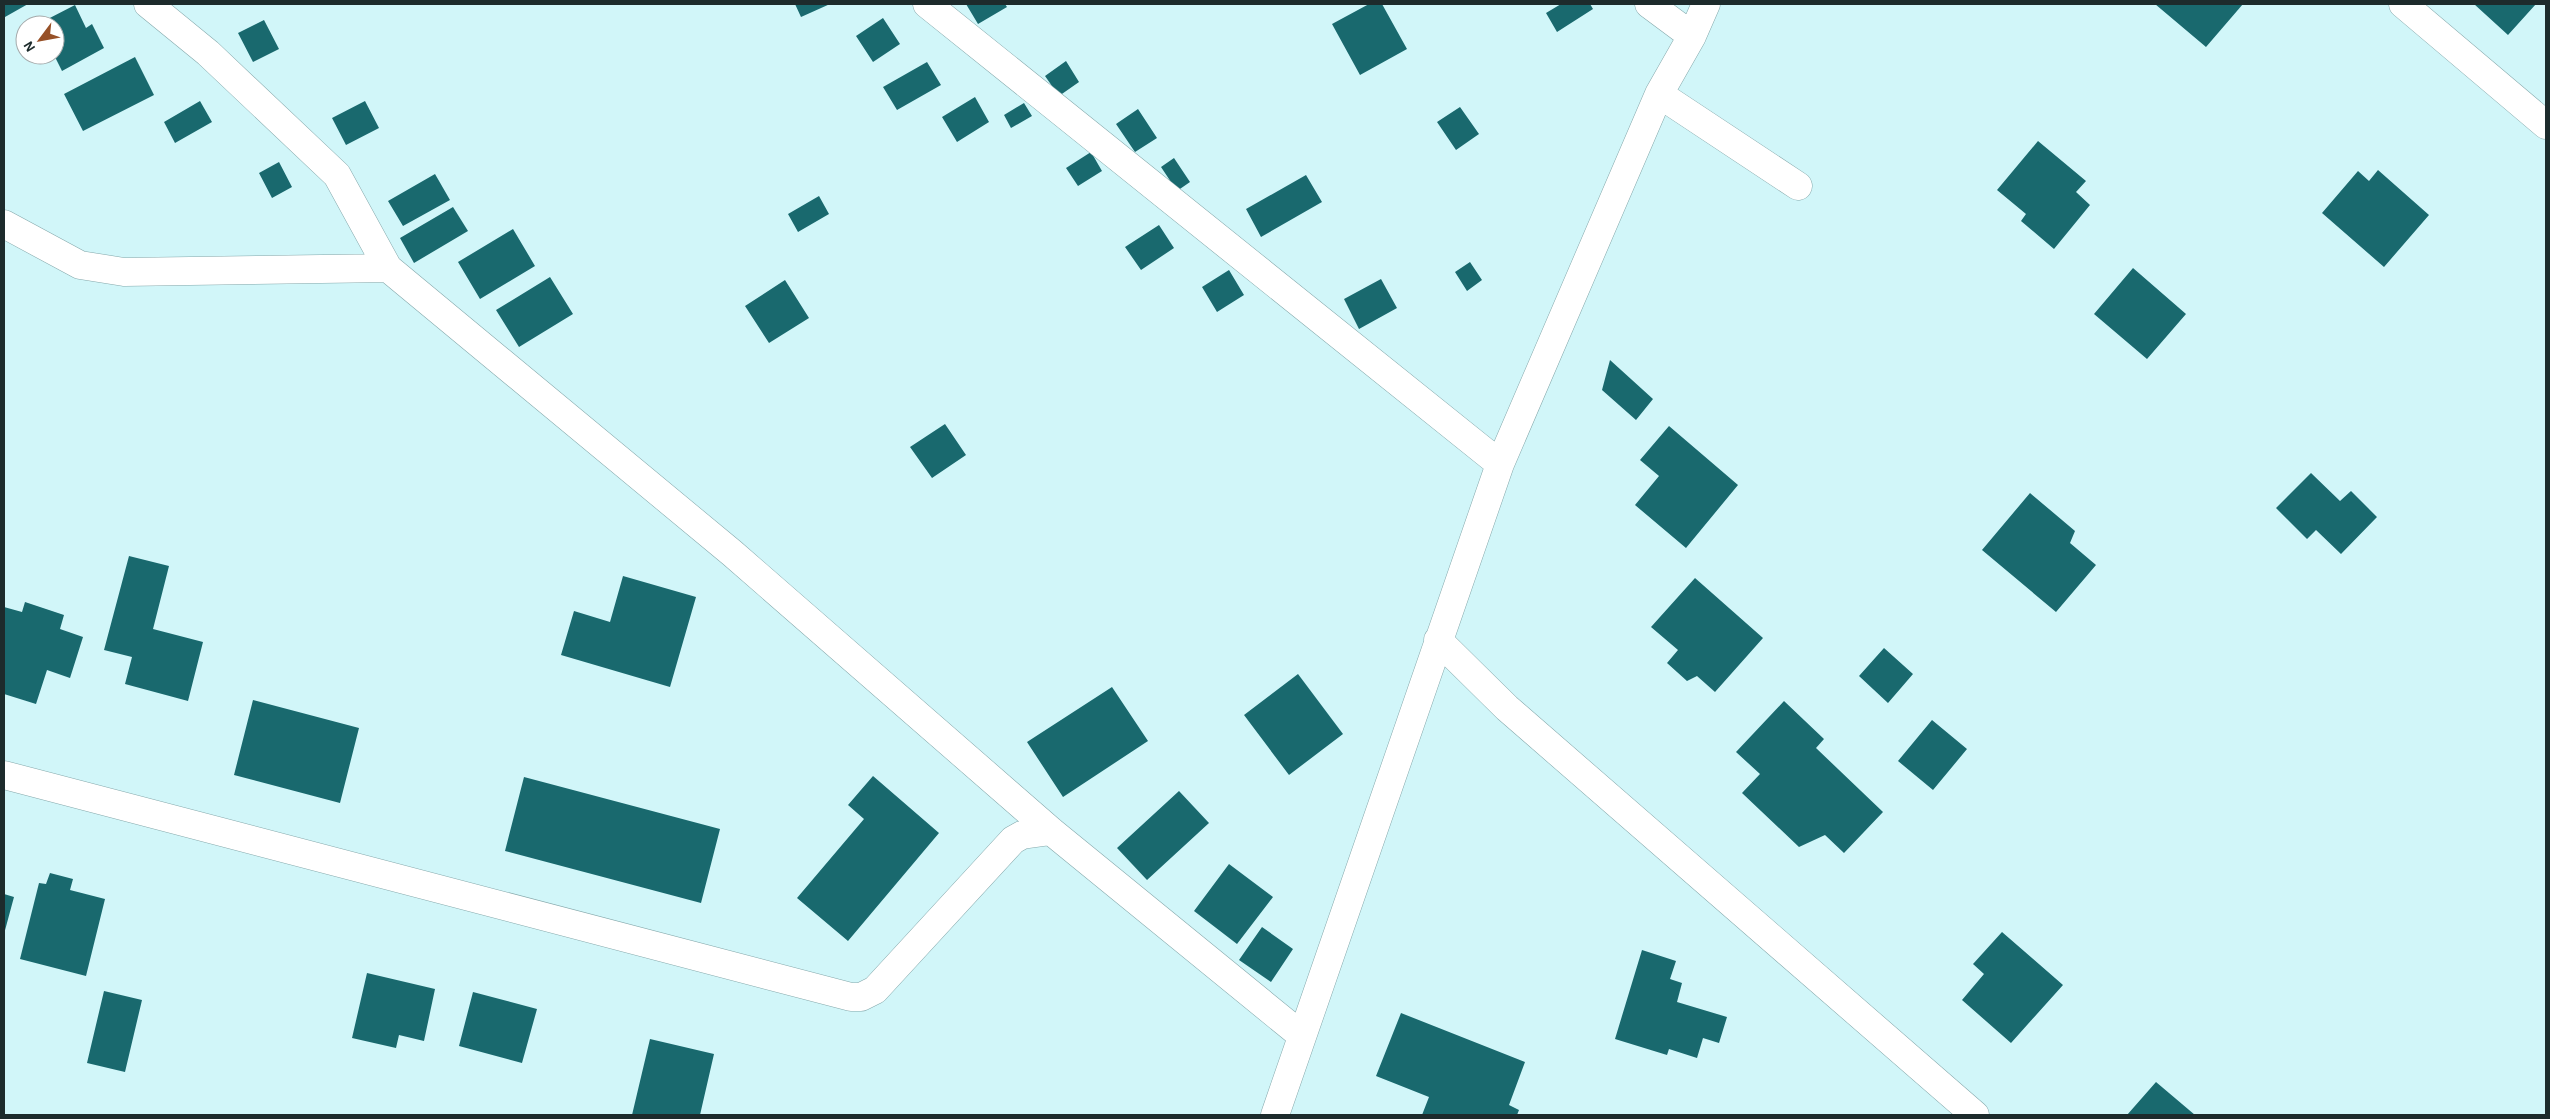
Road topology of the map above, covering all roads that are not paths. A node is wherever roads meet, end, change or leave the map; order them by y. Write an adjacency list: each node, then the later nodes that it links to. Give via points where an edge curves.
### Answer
1 (148, 4): 11 (street, via 208,53 337,174)
2 (927, 4): 12 (street)
3 (1649, 4): 6 (street)
4 (1706, 4): 6 (street)
5 (2404, 4): 8 (street)
6 (1692, 36): 7 (street)
7 (1659, 94): 9 (street); 12 (street)
8 (2546, 125)
9 (1798, 186)
10 (4, 224): 11 (street, via 80,265 124,272)
11 (388, 268): 15 (street, via 732,553)
12 (1500, 464): 13 (street)
13 (1438, 640): 16 (street); 18 (street, via 1506,708)
14 (4, 775): 15 (street, via 851,997 861,997 875,990 1013,840 1022,835)
15 (1051, 831): 16 (street)
16 (1301, 1035): 17 (street)
17 (1275, 1115)
18 (1975, 1115)

